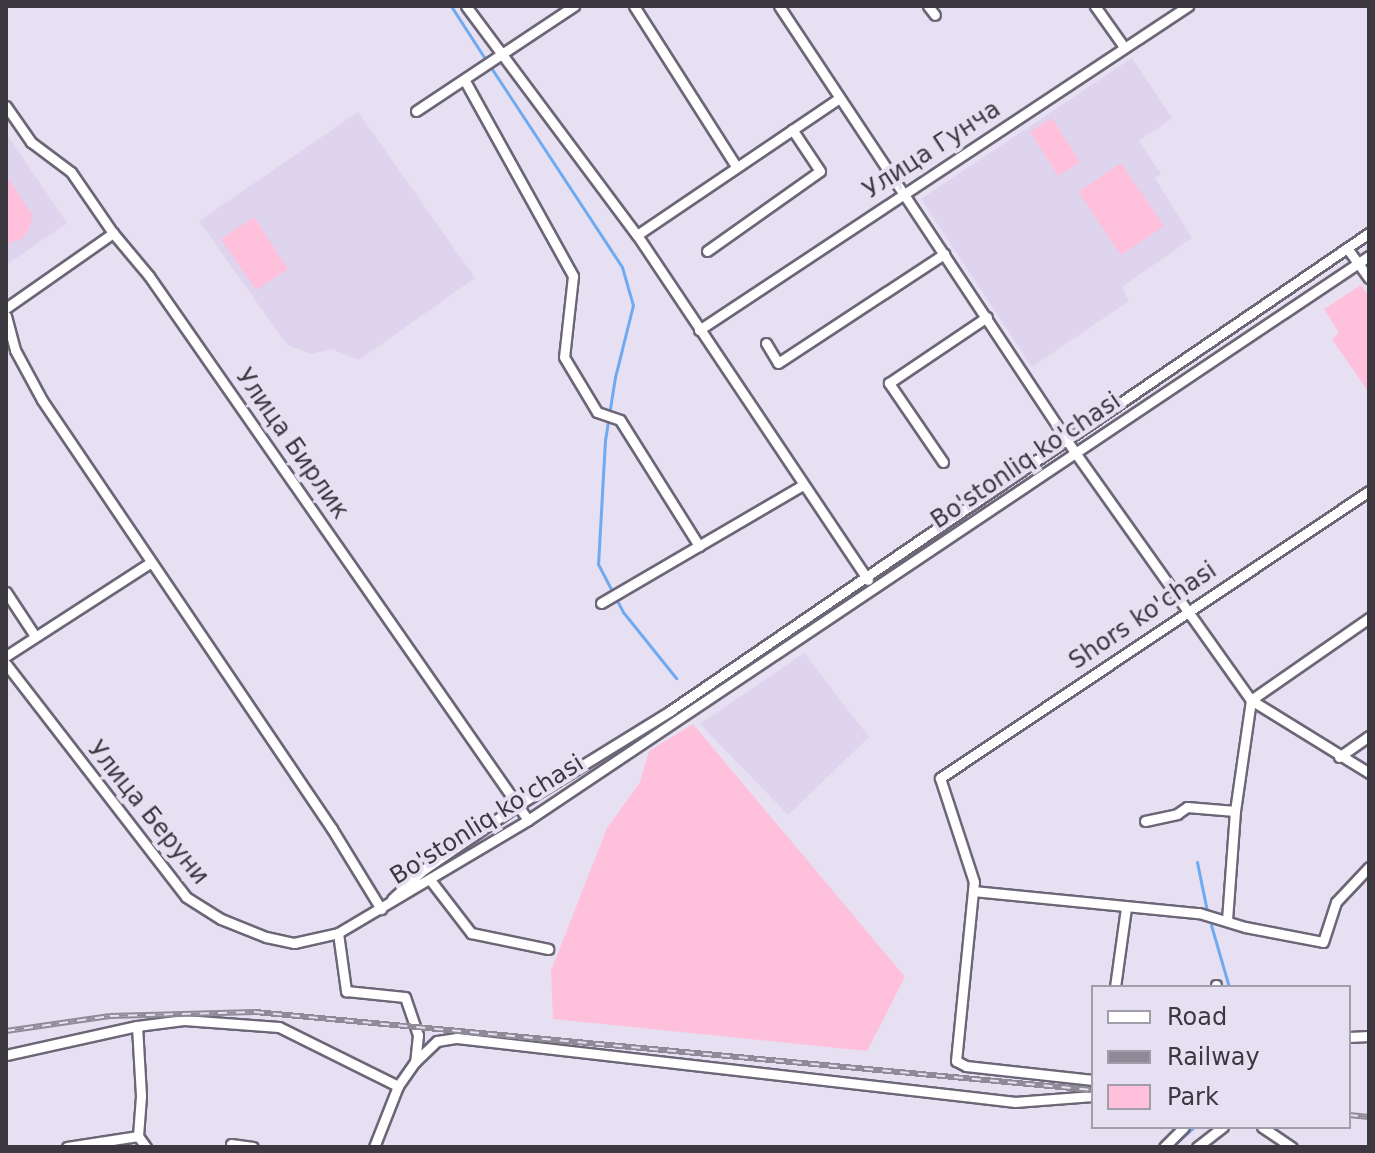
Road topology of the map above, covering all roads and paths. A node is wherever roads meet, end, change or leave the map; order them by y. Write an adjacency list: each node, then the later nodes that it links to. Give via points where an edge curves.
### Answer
1 (466, 6): 8 (street)
2 (574, 6): 8 (street)
3 (634, 6): 14 (street)
4 (779, 6): 10 (street)
5 (1095, 6): 7 (street)
6 (1188, 6): 7 (street, Улица Гунча)
7 (1124, 47): 15 (street, Улица Гунча)
8 (498, 57): 9 (street); 18 (street)
9 (465, 81): 12 (street); 35 (street, via 573,276 564,357 597,412 620,420)
10 (839, 98): 13 (street); 15 (street)
11 (6, 106): 16 (street, Улица Бирлик, via 31,142 71,172)
12 (416, 111)
13 (792, 129): 14 (street); 20 (street, via 820,171)
14 (736, 166): 18 (street)
15 (902, 193): 21 (street); 28 (street, Улица Гунча)
16 (113, 233): 25 (street); 50 (street, Улица Бирлик, via 260,432)
17 (1369, 233): 19 (street, Bo'stonliq ko'chasi)
18 (637, 235): 28 (street)
19 (1347, 248): 23 (street); 30 (street, Bo'stonliq ko'chasi)
20 (707, 251)
21 (944, 254): 27 (street); 29 (street, via 778,363)
22 (1369, 256): 23 (street, Bo'stonliq ko'chasi)
23 (1358, 263): 24 (street); 31 (street, Bo'stonliq ko'chasi)
24 (1369, 278)
25 (6, 308)
26 (6, 316): 36 (street, via 28,376)
27 (987, 317): 30 (street); 32 (street, via 889,383)
28 (699, 330): 33 (street)
29 (766, 343)
30 (1067, 441): 31 (street); 37 (street, Bo'stonliq ko'chasi)
31 (1074, 451): 38 (street, Bo'stonliq ko'chasi); 41 (street)
32 (943, 462)
33 (803, 485): 35 (street); 37 (street)
34 (1369, 491): 41 (street, Shors ko'chasi)
35 (699, 546): 40 (street)
36 (150, 563): 43 (street); 58 (street)
37 (866, 578): 38 (street); 50 (street, Bo'stonliq ko'chasi, via 670,711)
38 (873, 589): 52 (street, Bo'stonliq ko'chasi)
39 (6, 592): 43 (street)
40 (604, 602)
41 (1186, 611): 46 (street); 56 (street, Shors ko'chasi, via 940,778)
42 (1369, 618): 46 (street)
43 (35, 636): 44 (street)
44 (6, 656)
45 (6, 664): 60 (street, Улица Беруни, via 186,897 221,919 266,937 294,943)
46 (1251, 700): 48 (street); 51 (street)
47 (1369, 736): 48 (street)
48 (1339, 757): 49 (street)
49 (1369, 773)
50 (518, 805): 52 (street, Улица Бирлик); 58 (street, Bo'stonliq ko'chasi, via 423,870)
51 (1235, 811): 53 (street, via 1187,807); 59 (street)
52 (528, 820): 55 (street, Bo'stonliq ko'chasi)
53 (1145, 821)
54 (1369, 867): 59 (street, via 1336,902 1323,942)
55 (431, 881): 58 (street, Bo'stonliq ko'chasi); 61 (street, via 471,933)
56 (973, 891): 57 (street); 66 (street, via 956,1061)
57 (1126, 908): 59 (street); 62 (street)
58 (381, 909): 60 (street, Улица Беруни)
59 (1227, 920)
60 (338, 933): 65 (street, via 346,991 405,997 418,1035)
61 (548, 949)
62 (1115, 985)
63 (137, 1026): 64 (street); 67 (street, via 184,1020 279,1027); 72 (street)
64 (6, 1055)
65 (415, 1062): 67 (street); 68 (street, via 437,1041 457,1038 1015,1102)
66 (1091, 1080)
67 (398, 1086): 77 (street)
68 (1091, 1096)
69 (1182, 1129): 78 (street)
70 (1220, 1129): 79 (street)
71 (1265, 1129): 80 (street)
72 (138, 1136): 74 (street); 75 (street)
73 (231, 1144): 76 (street)
74 (67, 1147)
75 (146, 1147)
76 (253, 1147)
77 (374, 1147)
78 (1164, 1147)
79 (1197, 1147)
80 (1292, 1147)

